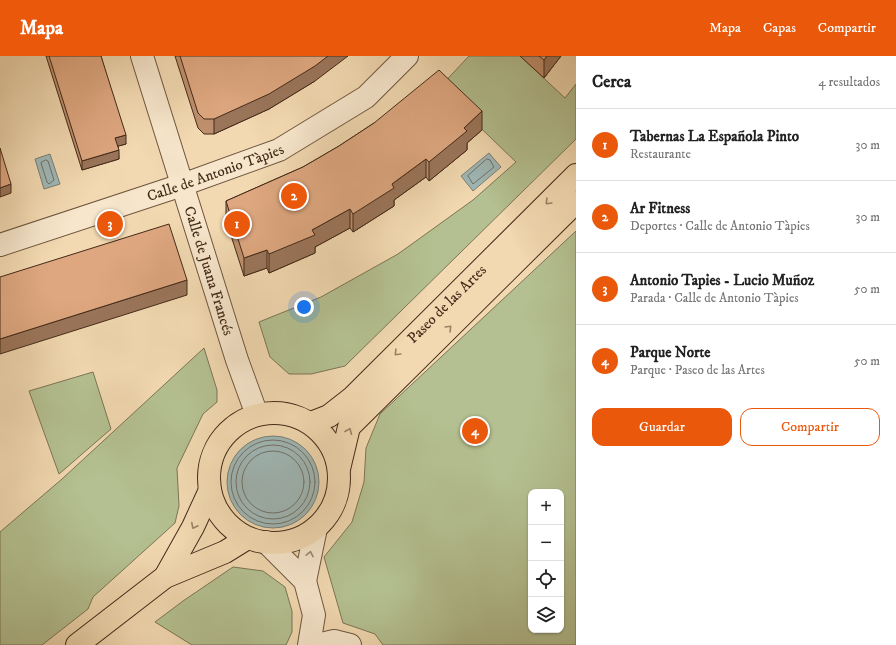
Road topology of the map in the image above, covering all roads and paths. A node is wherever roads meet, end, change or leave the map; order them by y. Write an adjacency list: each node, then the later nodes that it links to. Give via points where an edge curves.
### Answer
1 (142, 56): 4 (street, Calle de Juana Francés)
2 (407, 56): 4 (street, Calle de Antonio Tàpies, via 366,97 279,150)
3 (576, 175): 8 (main road, Paseo de las Artes, one-way to 8, via 352,398 329,416)
4 (182, 185): 6 (street, Calle de Antonio Tàpies); 7 (street, Calle de Juana Francés)
5 (576, 202): 9 (main road, Paseo de las Artes, one-way to 5, via 349,427)
6 (0, 246)
7 (257, 415): 8 (main road, via 279,413); 10 (main road, via 237,424 221,439 211,459 208,481)
8 (311, 423): 9 (main road, via 325,435)
9 (339, 468): 11 (main road, via 338,491 330,511)
10 (210, 490): 12 (main road, via 220,516 230,529); 13 (main road, one-way to 13)
11 (316, 528): 12 (main road, via 296,539 277,543); 14 (street, one-way to 11)
12 (256, 540): 13 (main road); 14 (street)
13 (165, 577): 17 (main road)
14 (304, 581): 15 (street)
15 (314, 615): 16 (street); 18 (street)
16 (334, 644)
17 (77, 645)
18 (309, 645)

